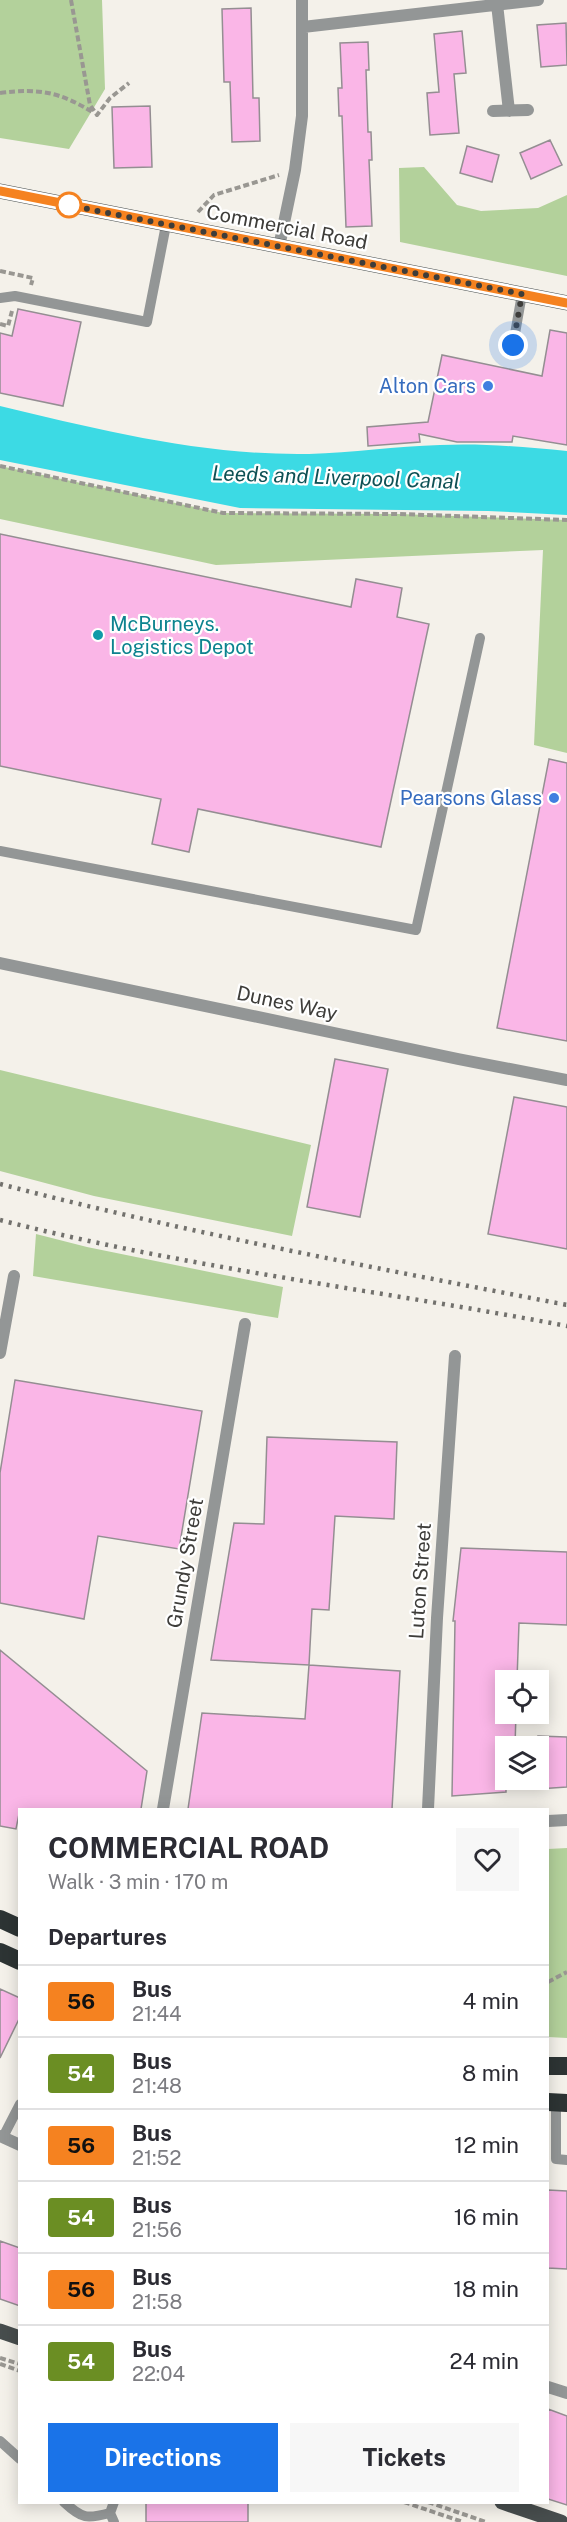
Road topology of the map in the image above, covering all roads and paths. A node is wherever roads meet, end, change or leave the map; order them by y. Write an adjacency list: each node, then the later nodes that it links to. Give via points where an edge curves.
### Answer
1 (70, 0): 11 (path, via 90,105)
2 (302, 0): 5 (street)
3 (538, 0): 4 (street)
4 (497, 4): 5 (street); 10 (street)
5 (303, 27): 12 (street, via 303,116)
6 (129, 83): 11 (path, via 110,98)
7 (0, 93): 11 (path, via 48,91)
8 (528, 110): 10 (street)
9 (493, 111): 10 (street)
10 (509, 111)
11 (98, 115)
12 (295, 170): 15 (path, via 214,195); 16 (street)
13 (0, 191): 14 (main road, Commercial Road)
14 (166, 225): 15 (main road, Commercial Road); 18 (lane, via 147,322 15,296)
15 (183, 228): 16 (main road, Commercial Road)
16 (279, 247): 17 (main road, Commercial Road)
17 (522, 294): 19 (main road, Commercial Road); 20 (lane)
18 (0, 298)
19 (567, 303)
20 (513, 345)
21 (0, 466): 22 (path, via 223,513)
22 (567, 520)
23 (480, 638): 24 (lane, via 416,930)
24 (0, 852)
25 (0, 963): 26 (street, Dunes Way)
26 (567, 1080)
27 (14, 1276): 29 (street)
28 (245, 1324): 31 (street, Grundy Street)
29 (0, 1353)
30 (455, 1356): 32 (street, Luton Street)
31 (163, 1808)
32 (428, 1808)
33 (567, 1820): 34 (street)
34 (549, 1821)
35 (0, 1919): 36 (highway)
36 (18, 1927)
37 (0, 1952): 38 (highway)
38 (18, 1960)
39 (567, 1972): 40 (path)
40 (549, 1981)
41 (549, 2066): 42 (highway)
42 (567, 2066)
43 (557, 2102): 47 (lane, via 556,2159)
44 (18, 2107): 45 (lane)
45 (1, 2137): 46 (street)
46 (18, 2144)
47 (567, 2160)
48 (0, 2331): 49 (main road)
49 (18, 2337)
50 (0, 2358): 51 (path)
51 (18, 2363)
52 (0, 2364): 53 (path)
53 (18, 2370)
54 (549, 2387): 55 (street)
55 (567, 2393)
56 (0, 2441): 57 (lane)
57 (18, 2457)
58 (66, 2504): 62 (lane, via 78,2515 92,2518)
59 (410, 2504): 63 (path)
60 (434, 2504): 64 (path)
61 (508, 2504): 65 (main road)
62 (113, 2512)
63 (464, 2522)
64 (486, 2522)
65 (561, 2522)

